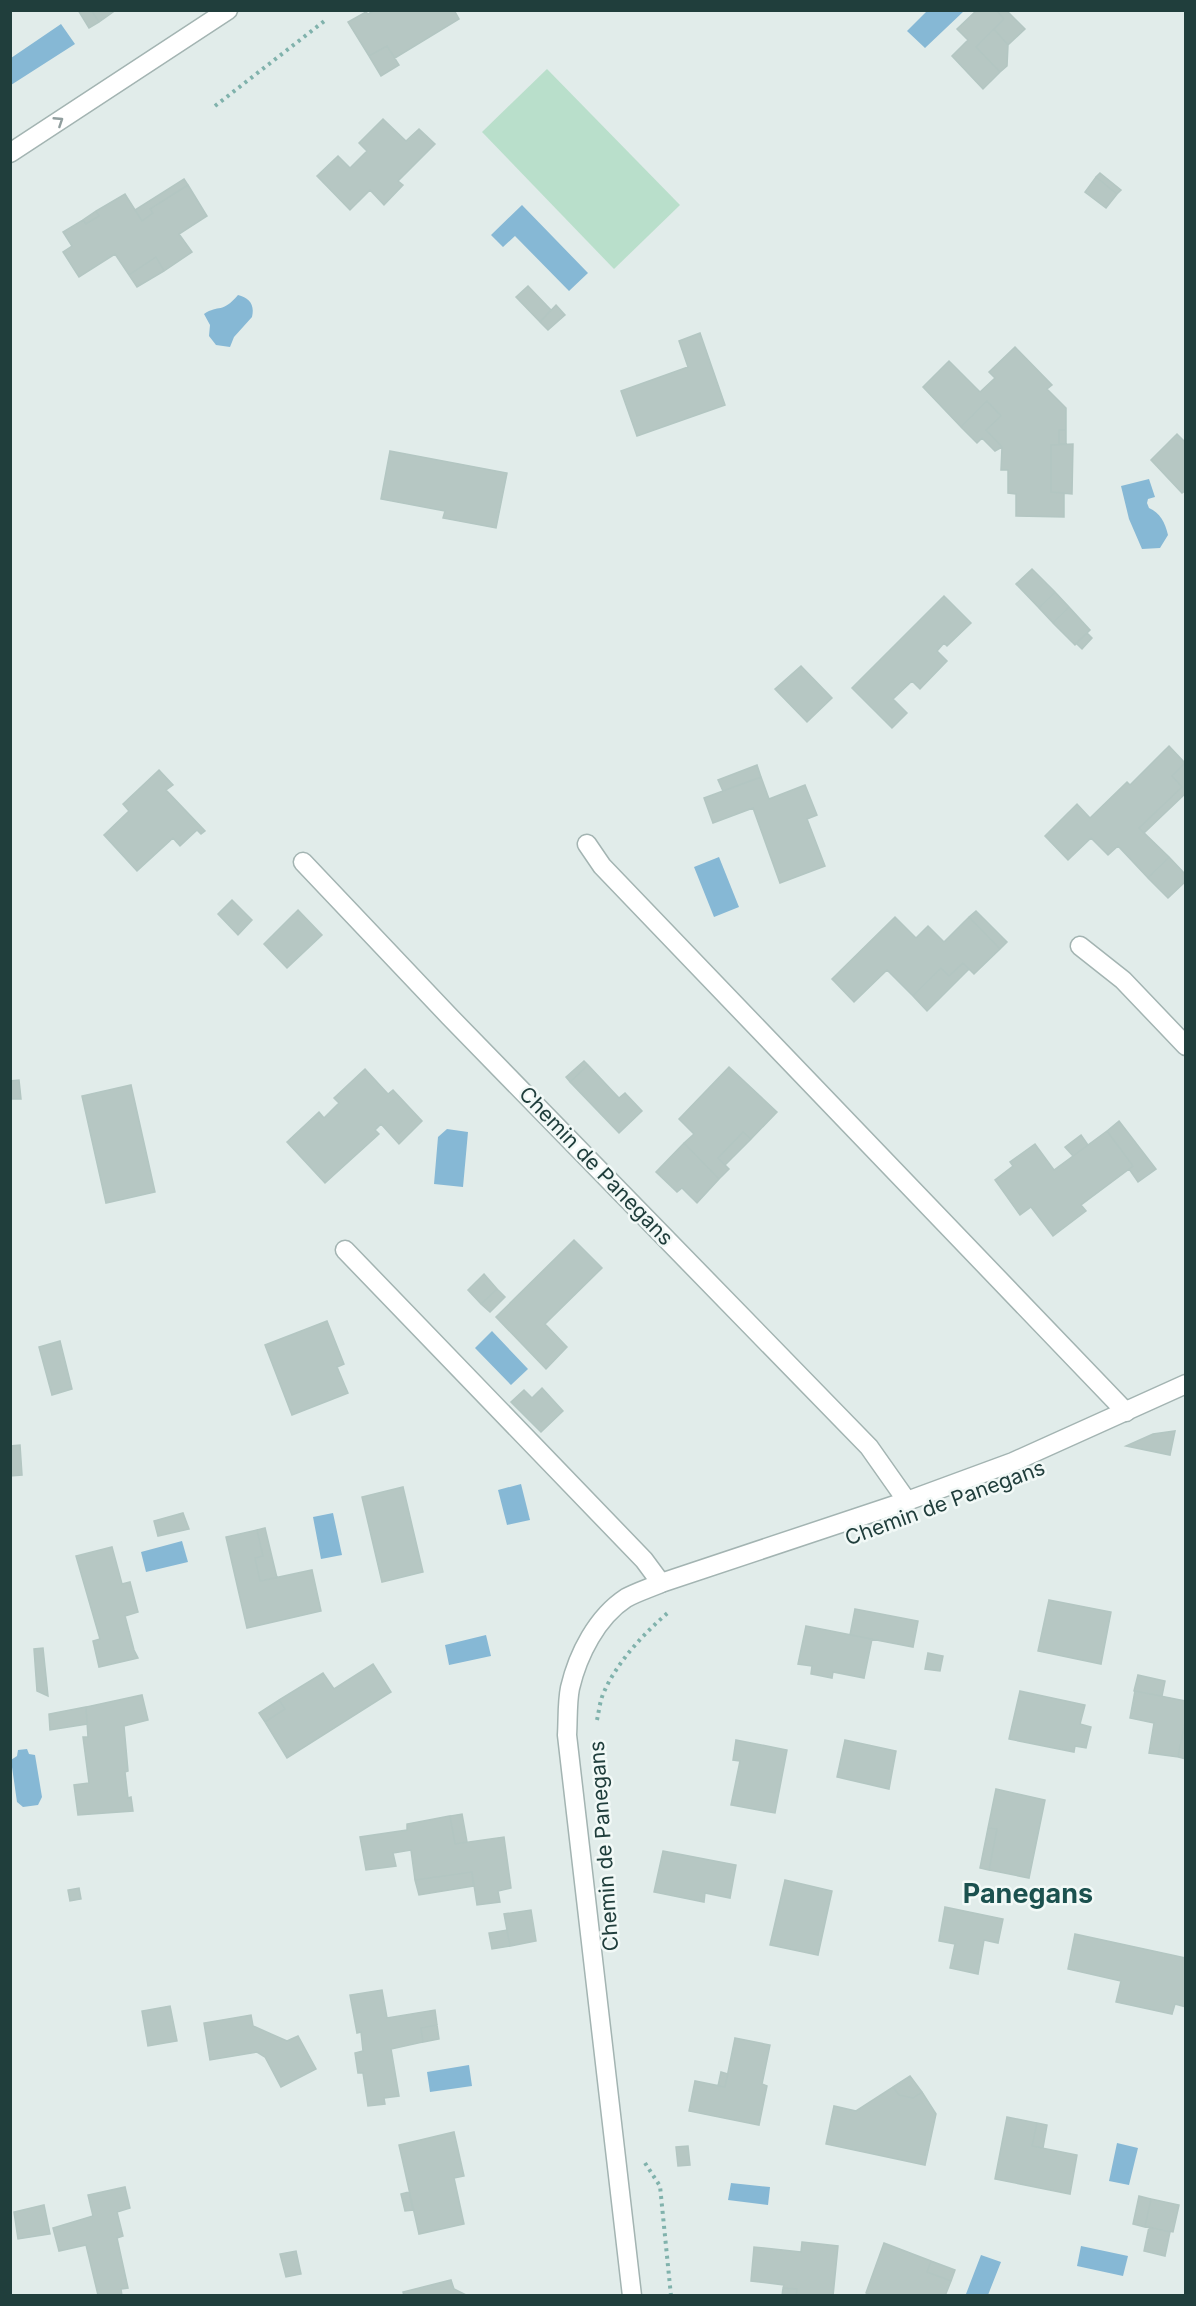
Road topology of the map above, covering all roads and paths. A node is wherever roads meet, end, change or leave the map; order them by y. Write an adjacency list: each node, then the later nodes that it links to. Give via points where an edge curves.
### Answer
1 (228, 10): 4 (street, one-way to 1)
2 (327, 19): 3 (path)
3 (215, 106)
4 (10, 153)
5 (587, 844): 11 (street, via 610,875)
6 (303, 862): 12 (street, Chemin de Panegans, via 869,1447)
7 (1080, 946): 8 (street, via 1123,980)
8 (1185, 1046)
9 (345, 1250): 13 (street, via 644,1560)
10 (1185, 1384): 11 (street, Chemin de Panegans)
11 (1126, 1412): 12 (street, Chemin de Panegans, via 1013,1462)
12 (907, 1501): 13 (street, Chemin de Panegans)
13 (661, 1583): 17 (street, Chemin de Panegans, via 626,1598 590,1637 569,1690 567,1735)
14 (675, 1607): 15 (path, Chemin de Panegans, via 650,1628 624,1660 604,1692)
15 (596, 1730)
16 (640, 2156): 18 (path, via 660,2186)
17 (632, 2295)
18 (671, 2295)

